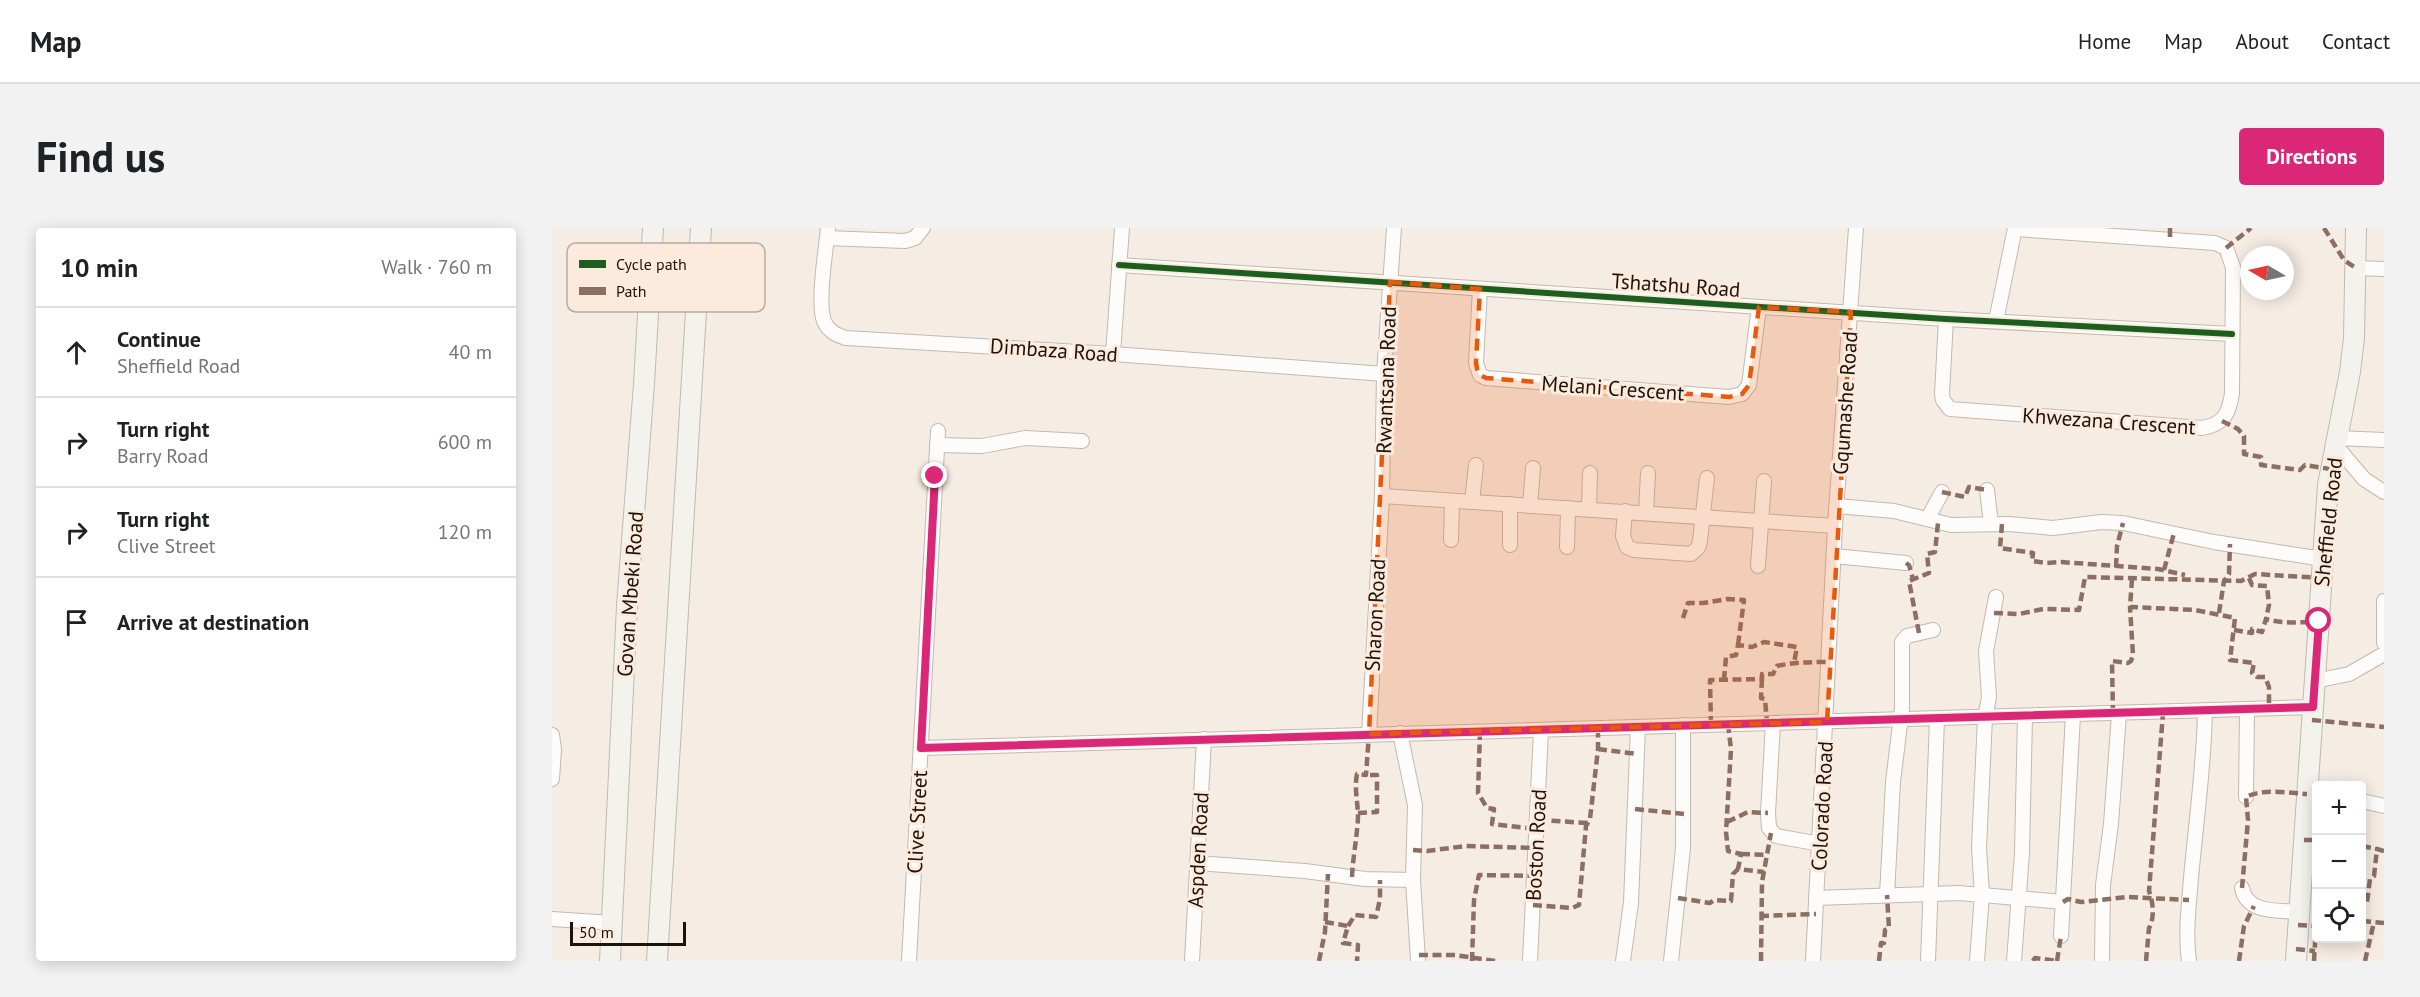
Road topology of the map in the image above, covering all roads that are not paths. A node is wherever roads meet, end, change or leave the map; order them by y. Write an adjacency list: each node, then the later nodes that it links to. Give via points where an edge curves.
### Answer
1 (653, 228): 10 (main road, Govan Mbeki Road)
2 (701, 228): 11 (main road)
3 (923, 228): 9 (street, via 915,238 905,241)
4 (1122, 228): 12 (street)
5 (1394, 228): 15 (street, Rwantsana Road)
6 (1856, 228): 20 (street, Gqumashe Road)
7 (2015, 228): 22 (street); 23 (street, Khwezana Crescent, via 2215,243 2226,249 2233,267)
8 (2356, 228): 13 (main road, Sheffield Road)
9 (828, 233): 24 (street, Dimbaza Road, via 822,312 836,335)
10 (652, 243)
11 (700, 243)
12 (1119, 265): 15 (street, Tshatshu Road); 24 (street)
13 (2356, 268): 14 (street); 29 (main road, Sheffield Road, via 2354,338)
14 (2384, 269)
15 (1390, 282): 16 (street, Tshatshu Road); 25 (street, Rwantsana Road)
16 (1480, 289): 17 (street, Tshatshu Road); 17 (street, Melani Crescent, via 1476,363 1480,375 1486,378 1717,396 1742,394 1749,385)
17 (1759, 307): 20 (street, Tshatshu Road)
18 (648, 312): 105 (main road, Govan Mbeki Road, via 627,606)
19 (696, 312): 108 (main road)
20 (1851, 312): 21 (street, Tshatshu Road); 45 (street, Gqumashe Road)
21 (1946, 319): 22 (street, Tshatshu Road); 23 (street, Khwezana Crescent, via 1942,394 1950,409 2202,428 2214,426 2228,413)
22 (1996, 321): 23 (street, Tshatshu Road)
23 (2232, 334)
24 (1113, 354): 25 (street, Dimbaza Road)
25 (1384, 374): 40 (street, Rwantsana Road)
26 (938, 431): 30 (street, Clive Street)
27 (2384, 440): 29 (street)
28 (1082, 441): 30 (street, via 1025,438 982,446)
29 (2337, 442): 39 (street, via 2364,479); 59 (main road, Sheffield Road, via 2328,485)
30 (937, 445): 86 (street, Clive Street)
31 (1476, 465): 42 (street)
32 (1533, 468): 44 (street)
33 (1590, 473): 47 (street)
34 (1648, 473): 49 (street)
35 (1707, 478): 50 (street)
36 (1764, 481): 52 (street)
37 (1987, 490): 53 (street)
38 (1942, 492): 51 (street)
39 (2384, 492)
40 (1382, 496): 41 (street); 83 (street, Sharon Road)
41 (1452, 501): 42 (street); 55 (street)
42 (1472, 502): 43 (street)
43 (1510, 504): 44 (street); 56 (street)
44 (1530, 506): 46 (street)
45 (1837, 506): 51 (street); 54 (street, Colorado Road)
46 (1568, 508): 47 (street); 57 (street)
47 (1589, 509): 48 (street)
48 (1625, 511): 49 (street); 50 (street, via 1623,536 1627,547 1634,550 1687,554 1698,548)
49 (1646, 513): 50 (street)
50 (1703, 517): 52 (street)
51 (1928, 518): 53 (street, via 1951,525)
52 (1761, 520): 54 (street); 61 (street)
53 (1991, 524): 59 (street, via 2053,528 2112,522)
54 (1835, 526): 58 (street, Colorado Road)
55 (1451, 540)
56 (1510, 545)
57 (1567, 547)
58 (1834, 556): 60 (street); 77 (street, Colorado Road)
59 (2323, 559): 67 (main road, Sheffield Road)
60 (1906, 563)
61 (1758, 566)
62 (1996, 597): 74 (street, via 1986,651 1989,697)
63 (2384, 601): 65 (street)
64 (1934, 630): 76 (street, via 1907,636 1902,642)
65 (2384, 644)
66 (2384, 654): 67 (street, via 2349,674)
67 (2315, 681): 68 (main road, Sheffield Road)
68 (2313, 707): 70 (street); 88 (main road, Sheffield Road)
69 (2205, 711): 70 (street); 71 (street); 120 (street, via 2189,900)
70 (2247, 711): 90 (street)
71 (2119, 714): 72 (street); 119 (street, via 2103,885)
72 (2073, 715): 73 (street); 102 (street)
73 (2025, 716): 74 (street); 100 (street)
74 (1985, 718): 75 (street); 98 (street, via 1979,848)
75 (1937, 719): 76 (street); 97 (street)
76 (1901, 720): 77 (street); 99 (street, via 1892,792)
77 (1827, 722): 78 (street); 93 (street, Colorado Road)
78 (1773, 723): 79 (street); 93 (street, via 1769,828 1782,838)
79 (1683, 725): 80 (street); 114 (street, via 1683,848)
80 (1638, 727): 81 (street); 113 (street, via 1631,903)
81 (1541, 730): 82 (street); 112 (street, Boston Road)
82 (1400, 733): 83 (street); 95 (street, via 1415,806)
83 (1369, 734): 85 (street)
84 (552, 735): 87 (street)
85 (1204, 738): 86 (street); 94 (street, Aspden Road)
86 (921, 748): 109 (street, Clive Street)
87 (552, 778)
88 (2312, 781)
89 (2312, 791): 103 (main road, Sheffield Road)
90 (2246, 797)
91 (2366, 802): 92 (street)
92 (2384, 806)
93 (1820, 844): 101 (street, Colorado Road)
94 (1197, 863): 95 (street); 110 (street, Aspden Road)
95 (1413, 880): 111 (street)
96 (2242, 888): 103 (street, via 2254,906)
97 (1930, 893): 98 (street); 99 (street); 116 (street)
98 (1982, 894): 100 (street); 117 (street)
99 (1887, 895): 101 (street)
100 (2018, 897): 102 (street); 118 (street)
101 (1816, 898): 115 (street, Colorado Road)
102 (2063, 902): 106 (street)
103 (2299, 912): 121 (main road, Sheffield Road)
104 (552, 919): 105 (street)
105 (612, 923): 107 (main road, Govan Mbeki Road)
106 (2061, 936)
107 (610, 961)
108 (657, 961)
109 (909, 961)
110 (1192, 961)
111 (1418, 961)
112 (1530, 961)
113 (1623, 961)
114 (1671, 961)
115 (1813, 961)
116 (1928, 961)
117 (1977, 961)
118 (2014, 961)
119 (2102, 961)
120 (2189, 961)
121 (2296, 961)

